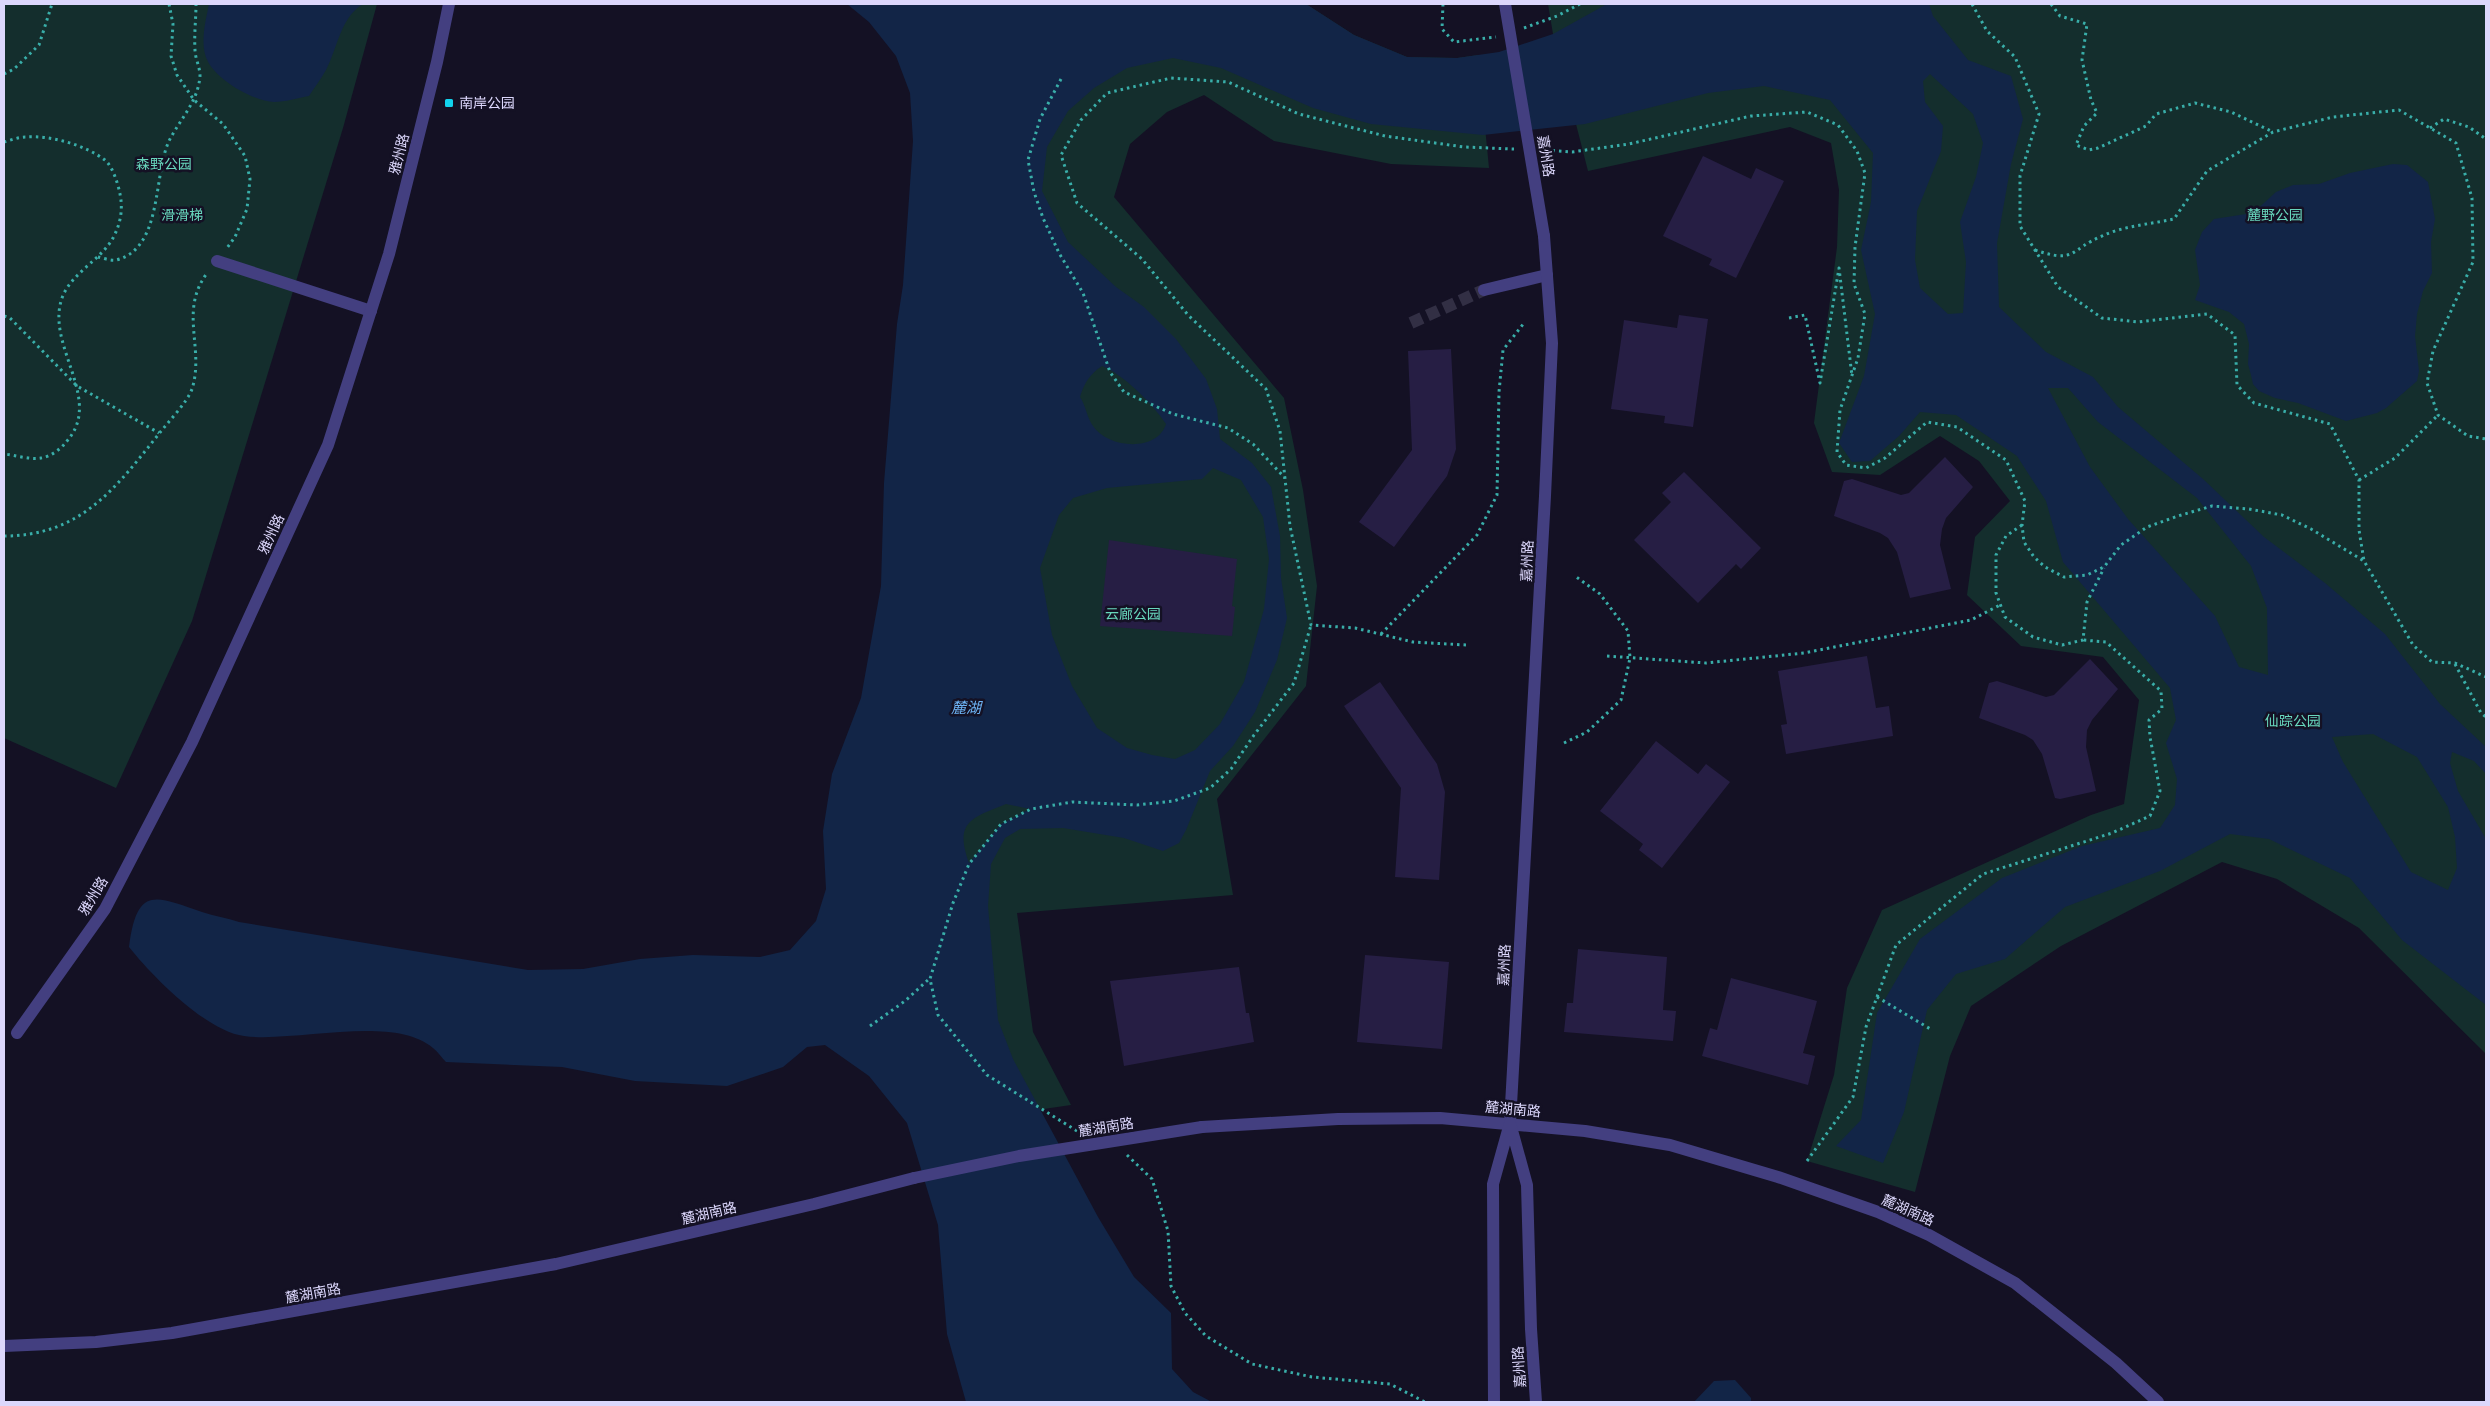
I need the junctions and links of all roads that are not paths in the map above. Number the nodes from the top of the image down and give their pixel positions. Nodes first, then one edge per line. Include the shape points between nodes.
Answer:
1 (449, 4) edge
2 (1505, 4) edge
3 (217, 261) road end
4 (1547, 275) junction
5 (1484, 290) tunnel mouth
6 (371, 311) junction
7 (17, 1033) dead end
8 (1510, 1123) junction
9 (4, 1346) edge
10 (1494, 1402) edge
11 (1536, 1402) edge
12 (2158, 1402) edge

1 - 6 street, 雅州路 via 389,254
2 - 4 street, 嘉州路, bridge via 1544,236
3 - 6 street
4 - 5 street
4 - 8 street, 嘉州路 via 1552,343
6 - 7 street, 雅州路 via 328,445 192,742 105,909
8 - 9 street, 麓湖南路, bridge via 1440,1118 1338,1119 1202,1127 1019,1156 914,1178 536,1267 172,1333 96,1342
8 - 10 street, 嘉州路 via 1493,1184
8 - 11 street, 嘉州路 via 1528,1186
8 - 12 street, 麓湖南路 via 1670,1145 1778,1177 1878,1212 1929,1235 2016,1283 2116,1363

